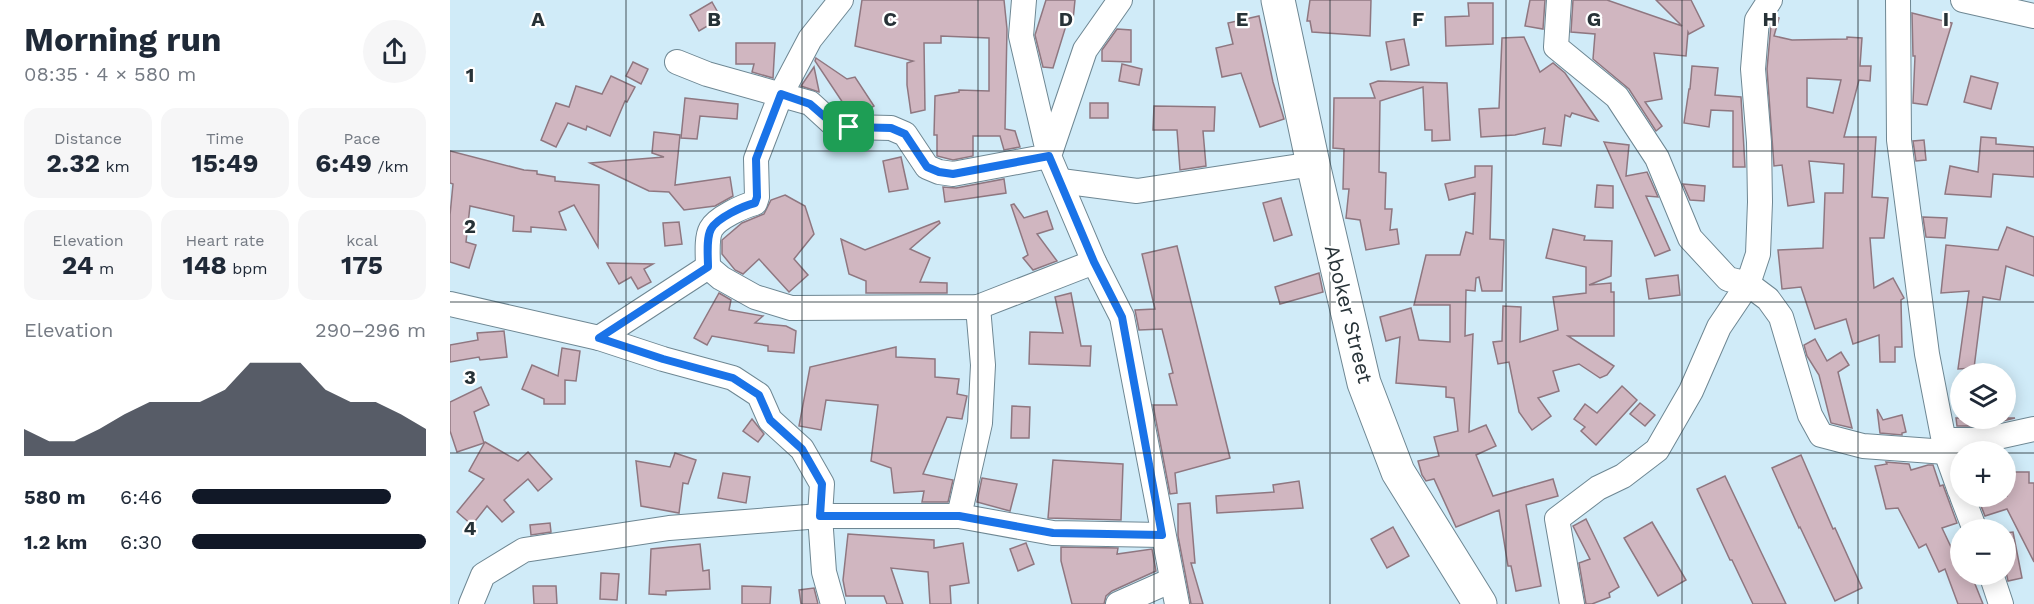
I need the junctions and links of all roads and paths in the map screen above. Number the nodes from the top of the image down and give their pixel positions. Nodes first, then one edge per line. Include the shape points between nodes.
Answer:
1 (841, 0) edge
2 (1024, 0) edge
3 (1120, 0) edge
4 (1278, 0) edge
5 (1558, 0) edge
6 (1770, 0) edge
7 (1898, 0) edge
8 (1963, 0) edge
9 (2034, 16) edge
10 (677, 62) dead end
11 (781, 94) junction
12 (1049, 156) junction
13 (1313, 164) junction
14 (1061, 182) junction
15 (1094, 262) junction
16 (708, 267) junction
17 (1748, 284) junction
18 (450, 304) edge
19 (978, 307) junction
20 (599, 338) junction
21 (2034, 429) edge
22 (1945, 446) junction
23 (1950, 461) edge
24 (820, 516) junction
25 (959, 516) junction
26 (1162, 535) junction
27 (1172, 580) junction
28 (1995, 585) edge
29 (471, 604) edge
30 (833, 604) edge
31 (1118, 604) edge
32 (1177, 604) edge
33 (1480, 604) edge
34 (1572, 604) edge
35 (2001, 604) edge

1 - 11 street via 810,39
2 - 12 street via 1022,36
3 - 12 street via 1085,50
4 - 13 main road, Aboker Street
5 - 17 street via 1556,47 1617,97 1657,158 1690,238 1728,279
6 - 17 street via 1757,20 1753,69 1760,202 1758,254
7 - 22 street via 1899,140 1927,354
8 - 9 street
10 - 11 street
11 - 12 street via 810,104 833,124 891,128 905,134 927,167 939,172 953,174
11 - 16 street via 756,159 755,203 743,206 710,230
12 - 14 street
13 - 14 street via 1137,191
13 - 33 main road, Aboker Street via 1364,383 1398,472
14 - 15 street
15 - 19 street
15 - 26 street via 1122,317
16 - 19 street via 755,297 791,308
16 - 20 street
17 - 22 street via 1768,299 1781,317 1810,415 1821,435 1863,446
17 - 34 street via 1719,327 1692,391 1658,450 1557,519
18 - 20 street
19 - 25 street via 983,365 980,423
20 - 24 street via 733,378 759,395 770,420 802,449 822,484
21 - 22 street
22 - 23 street
24 - 25 street
24 - 29 street via 669,528 524,550 483,575
24 - 30 street via 824,572
25 - 26 street via 1053,533
26 - 27 street
27 - 31 street
27 - 32 street
28 - 35 street

